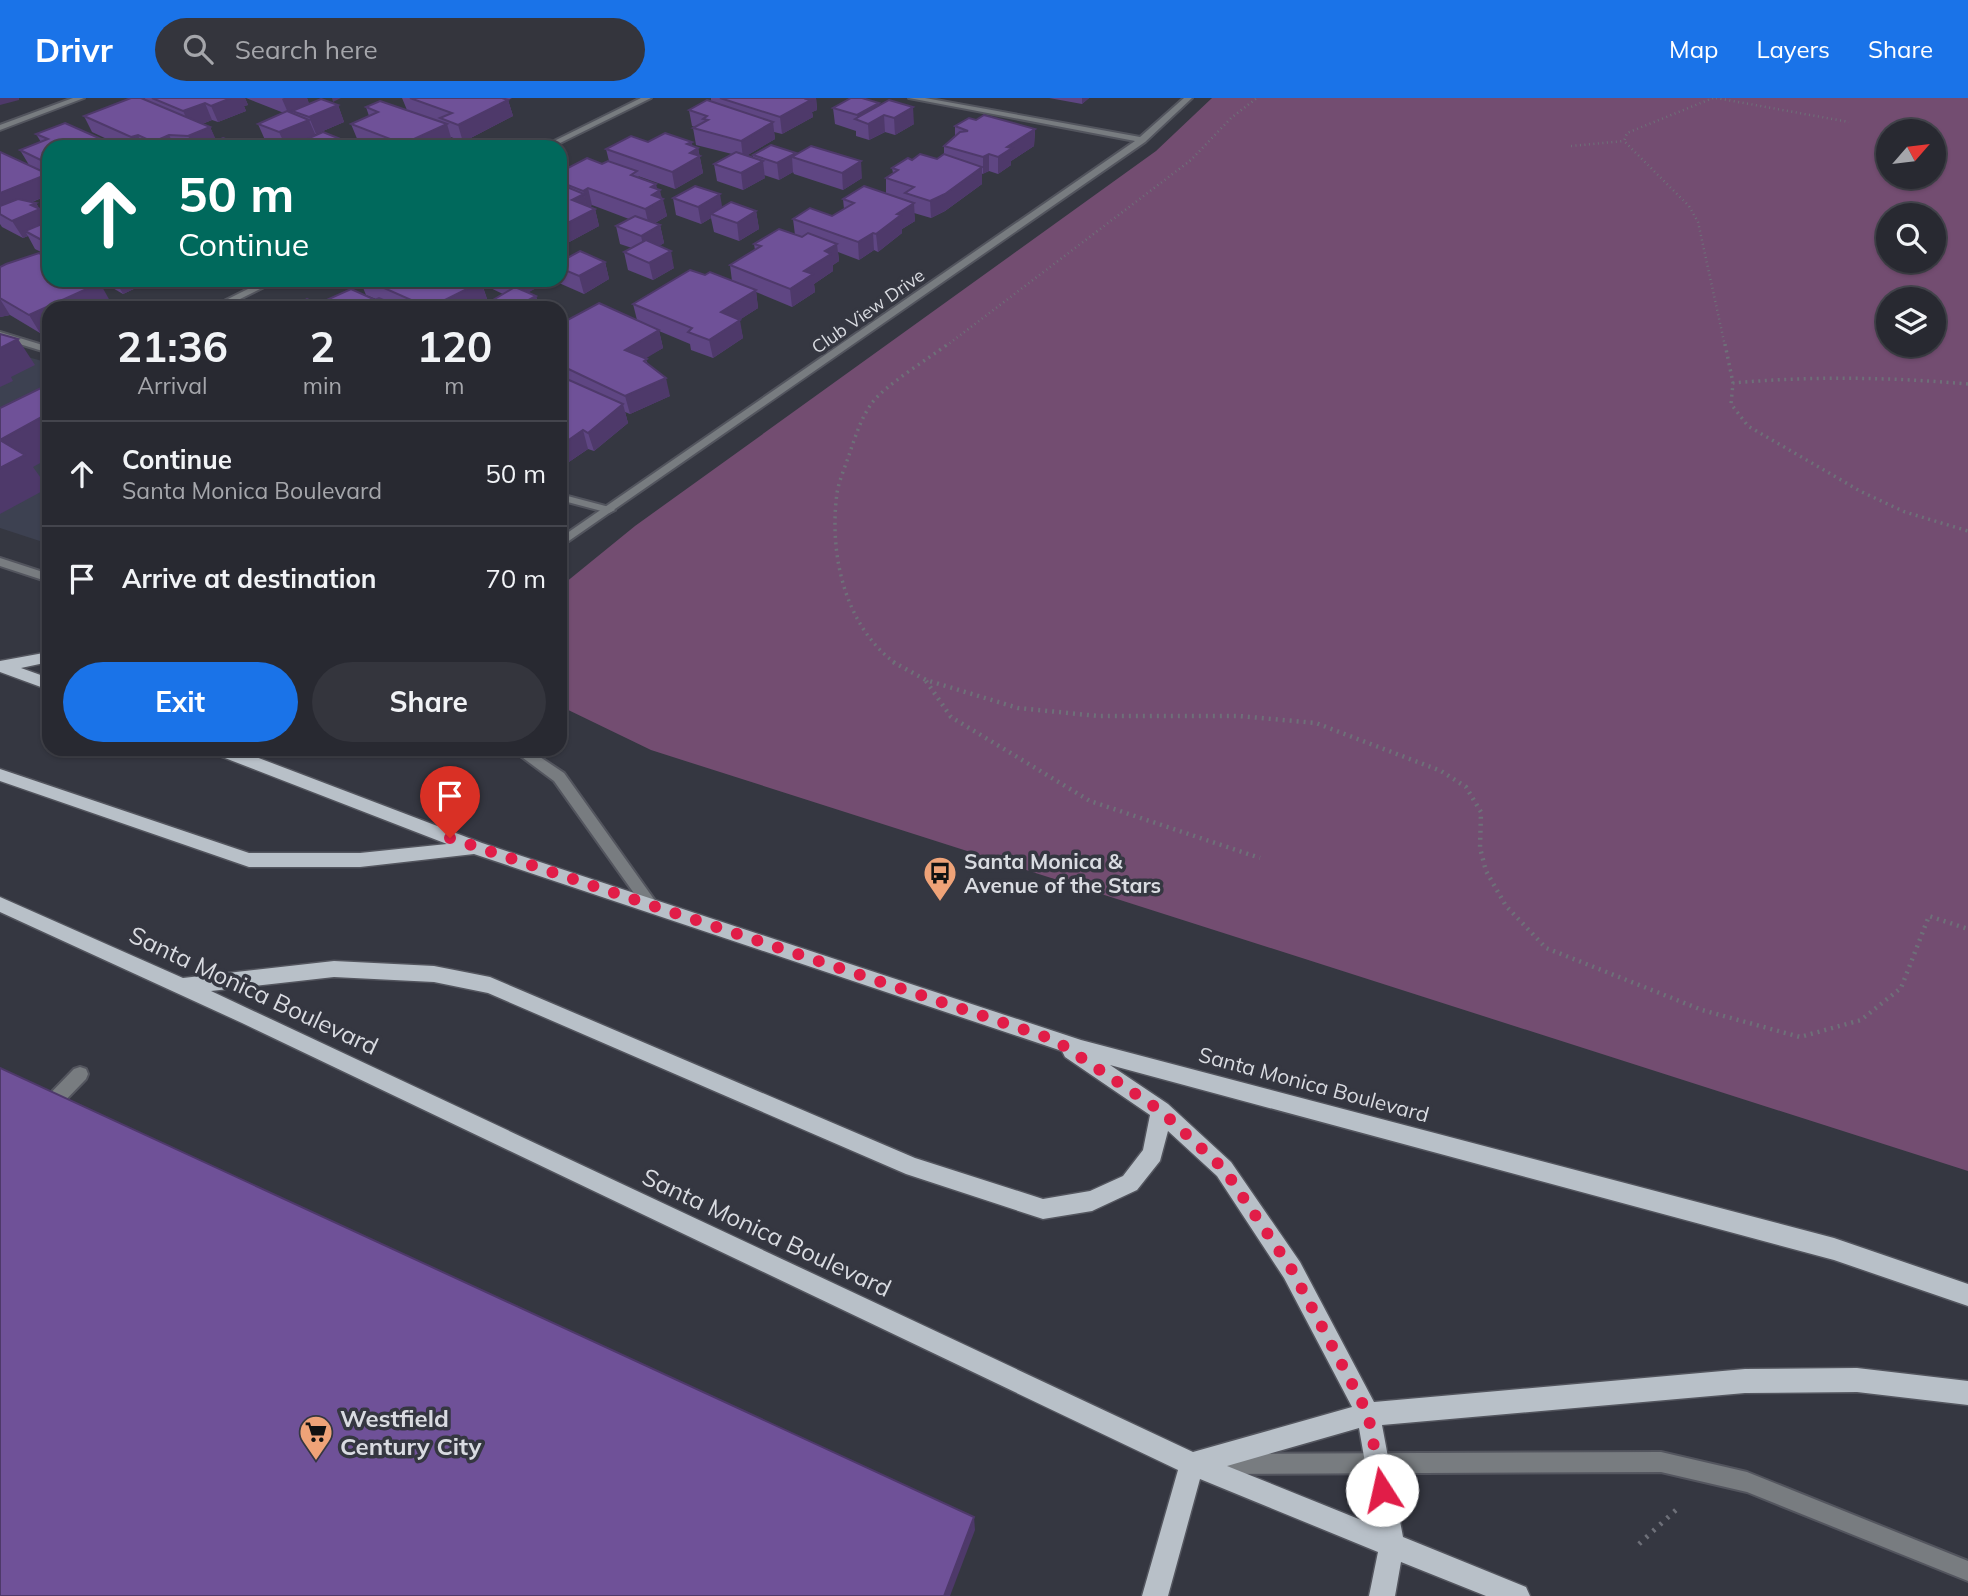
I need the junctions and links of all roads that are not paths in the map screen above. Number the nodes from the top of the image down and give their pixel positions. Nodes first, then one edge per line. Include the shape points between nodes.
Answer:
1 (80, 98) edge
2 (647, 98) edge
3 (914, 98) edge
4 (1188, 98) edge
5 (0, 128) edge
6 (560, 140) edge
7 (1142, 140) junction
8 (258, 287) edge
9 (229, 301) edge
10 (0, 335) edge
11 (42, 348) edge
12 (567, 499) edge
13 (609, 510) junction
14 (567, 538) edge
15 (0, 562) edge
16 (42, 576) edge
17 (42, 658) edge
18 (0, 665) edge
19 (42, 681) edge
20 (236, 756) edge
21 (528, 756) edge
22 (0, 775) edge
23 (476, 848) junction
24 (0, 904) edge
25 (651, 906) junction
26 (183, 986) junction
27 (1055, 1040) junction
28 (80, 1074) dead end
29 (1161, 1111) junction
30 (36, 1120) edge
31 (1968, 1295) edge
32 (1968, 1393) edge
33 (1368, 1414) junction
34 (1192, 1464) junction
35 (1377, 1464) junction
36 (1392, 1543) junction
37 (1968, 1571) edge
38 (1155, 1596) edge
39 (1382, 1596) edge
40 (1517, 1596) edge

1 - 5 street
2 - 6 street
3 - 7 street
4 - 7 street, Club View Drive
7 - 13 street, Club View Drive
8 - 9 street
10 - 11 street
12 - 13 street
13 - 14 street, Club View Drive
15 - 16 street
17 - 18 main road
18 - 19 main road
20 - 23 main road, Santa Monica Boulevard
21 - 25 street via 559,777
22 - 23 main road via 249,860 360,860
23 - 25 main road, Santa Monica Boulevard
24 - 26 main road, Santa Monica Boulevard
25 - 27 main road, Santa Monica Boulevard
26 - 29 main road via 334,969 434,974 490,985 913,1167 1043,1209 1092,1201 1130,1183 1153,1154
26 - 34 main road, Santa Monica Boulevard
27 - 29 main road
27 - 31 main road, Santa Monica Boulevard via 1834,1249
28 - 30 street
29 - 33 main road via 1224,1169 1292,1270
32 - 33 main road via 1857,1380 1745,1381
33 - 34 main road
33 - 35 main road
34 - 35 street
34 - 36 main road, Santa Monica Boulevard
34 - 38 main road
35 - 36 main road
35 - 37 street via 1661,1462 1747,1482
36 - 39 main road
36 - 40 main road, Santa Monica Boulevard

